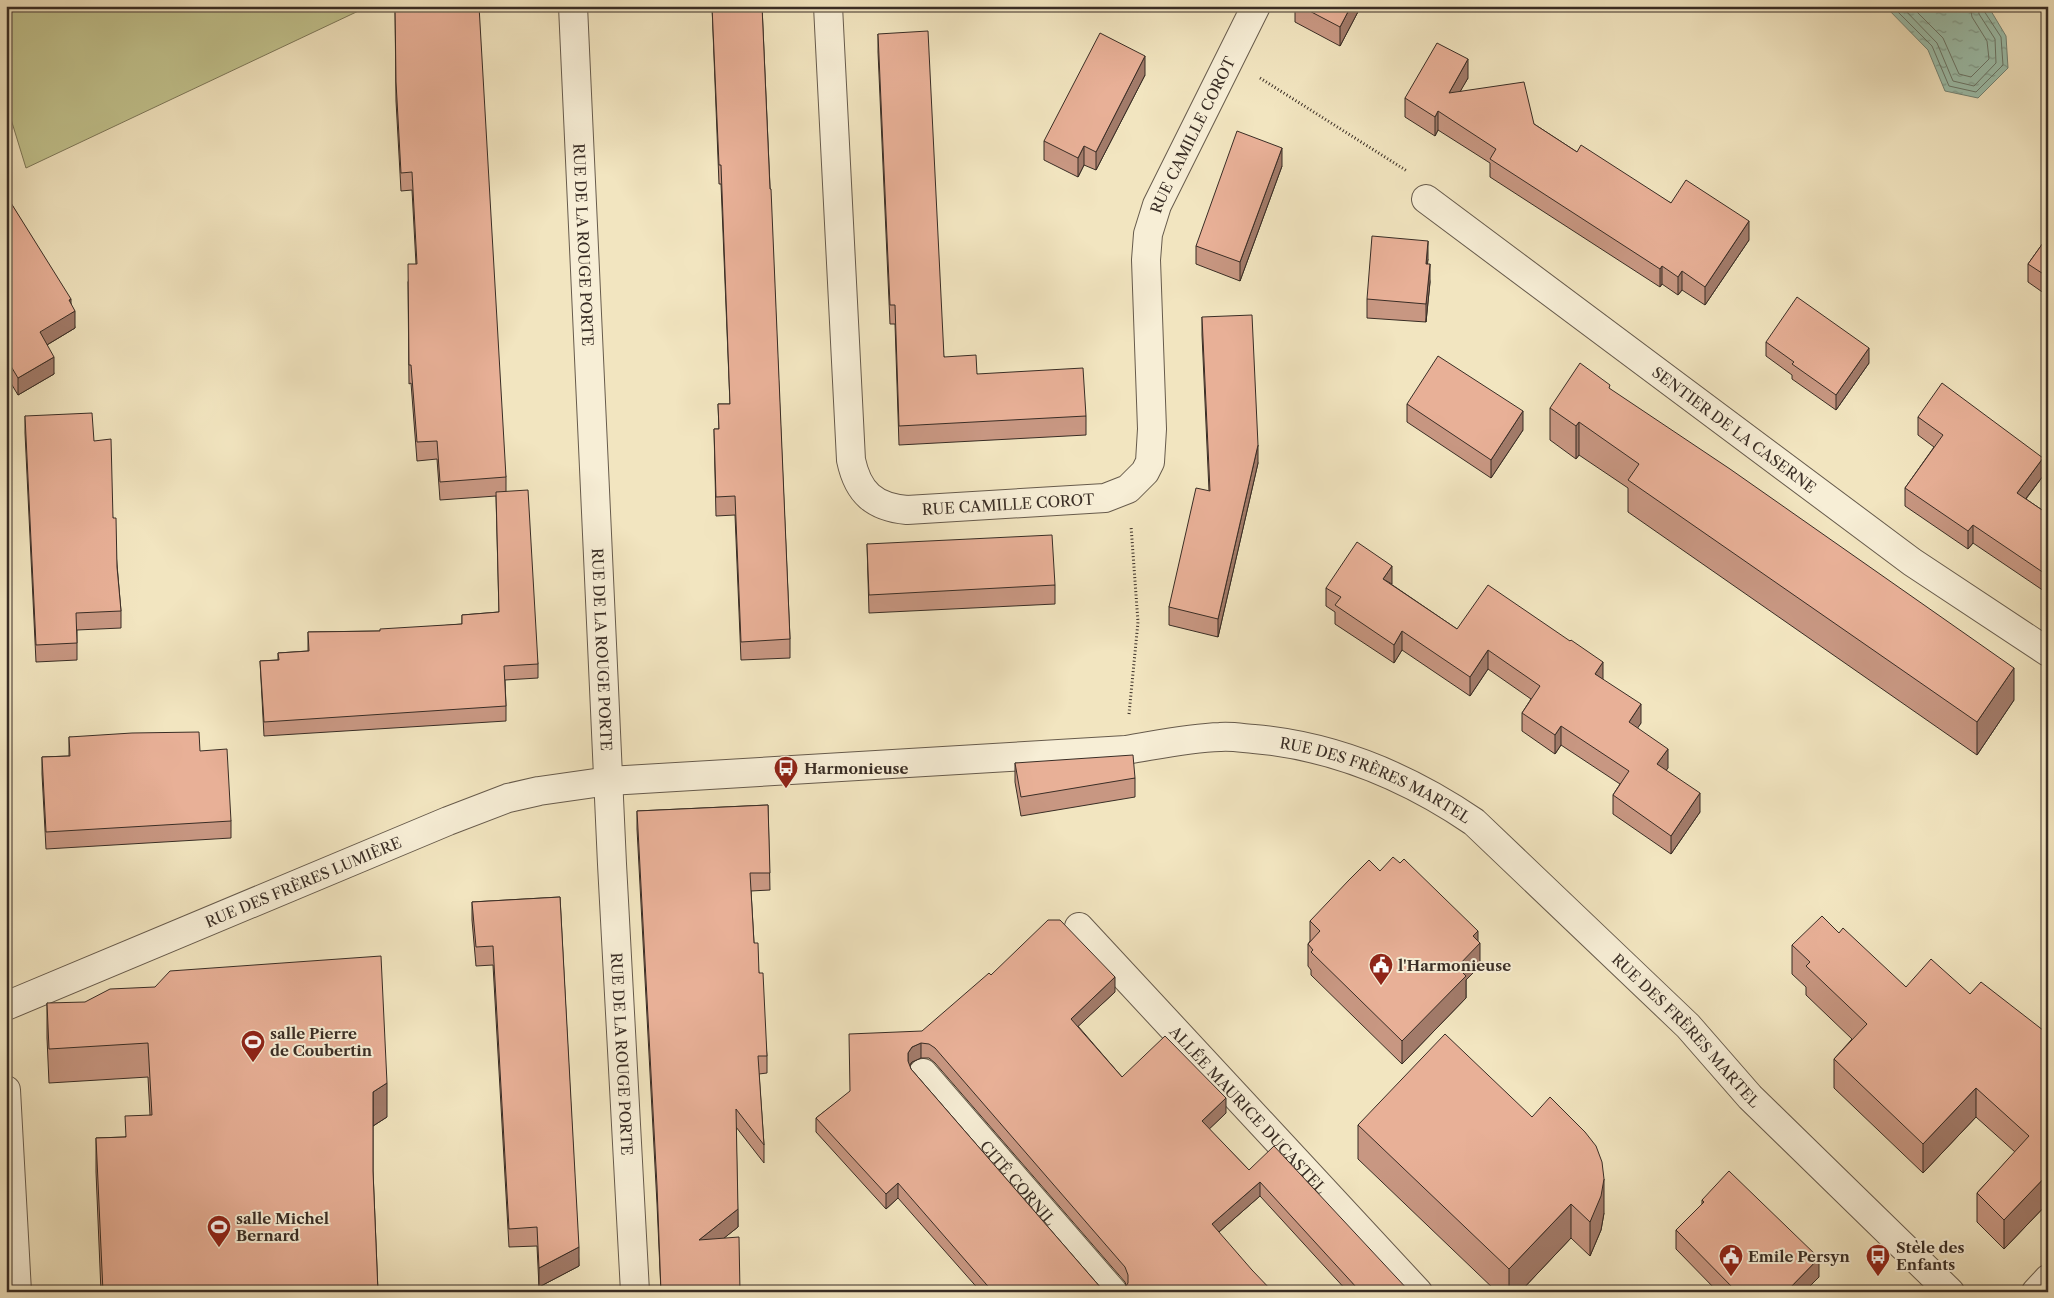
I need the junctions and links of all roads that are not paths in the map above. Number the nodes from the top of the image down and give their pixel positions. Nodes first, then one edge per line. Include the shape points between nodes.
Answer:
1 (574, 6) edge
2 (828, 6) edge
3 (1256, 6) edge
4 (1426, 198) road end
5 (2048, 652) edge
6 (609, 781) junction
7 (1079, 928) dead end
8 (6, 1006) edge
9 (923, 1073) dead end
10 (6, 1090) edge
11 (2048, 1279) edge
12 (17, 1292) edge
13 (636, 1292) edge
14 (1113, 1292) edge
15 (1418, 1292) edge
16 (1950, 1292) edge
17 (2036, 1292) edge

1 - 6 street, RUE DE LA ROUGE PORTE
2 - 3 street, RUE CAMILLE COROT via 851,460 853,471 866,494 875,502 907,510 1105,498 1128,489 1145,472 1152,446 1148,234 1157,205
4 - 5 street, SENTIER DE LA CASERNE via 1912,562
6 - 8 street, RUE DES FRÈRES LUMIÈRE via 508,798
6 - 13 street, RUE DE LA ROUGE PORTE
6 - 16 street, RUE DES FRÈRES MARTEL via 1126,750 1222,736 1310,747 1365,764 1447,803 1492,838 1688,1026 1750,1097
7 - 15 street, ALLÉE MAURICE DUCASTEL
9 - 14 street, CITÉ CORNIL
10 - 12 street
11 - 17 street

